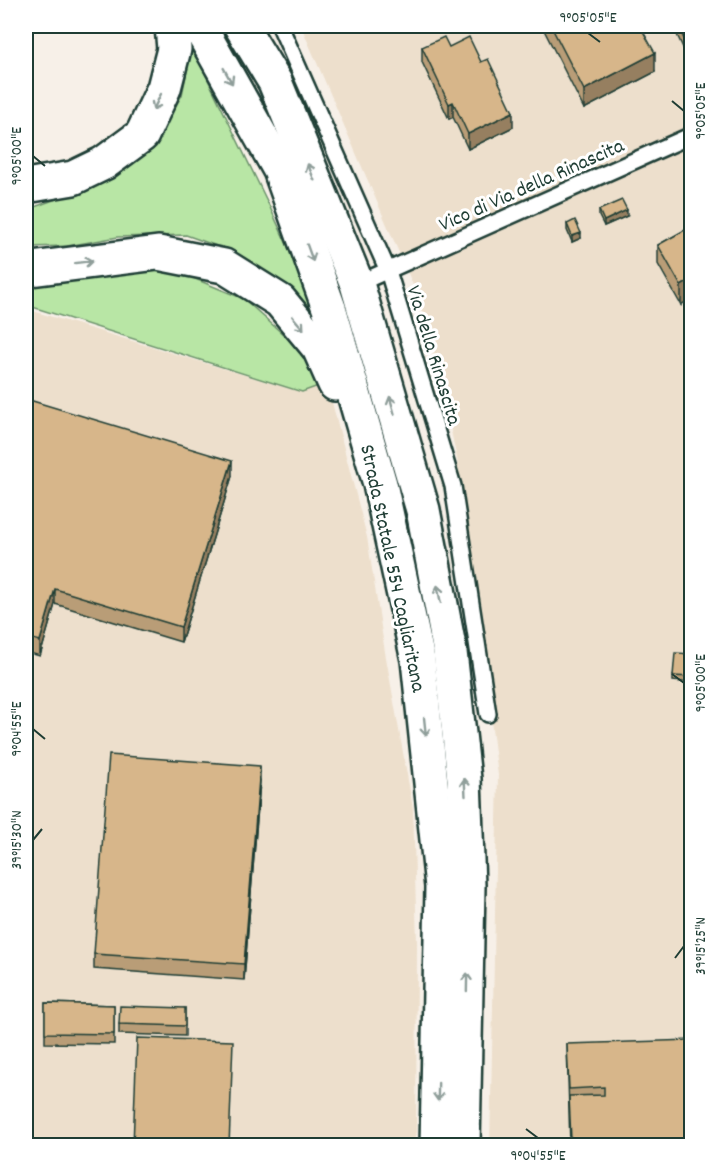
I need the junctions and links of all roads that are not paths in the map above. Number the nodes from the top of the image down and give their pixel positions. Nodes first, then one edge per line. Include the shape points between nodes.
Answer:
1 (172, 26) edge
2 (199, 26) edge
3 (241, 26) edge
4 (250, 26) edge
5 (280, 26) edge
6 (275, 82) junction
7 (692, 135) edge
8 (26, 186) edge
9 (26, 268) edge
10 (388, 271) junction
11 (357, 284) junction
12 (380, 484) junction
13 (488, 714) dead end
14 (437, 1146) edge
15 (463, 1146) edge

1 -> 8 highway via 174,49 164,88 142,135 104,163 73,178
2 -> 12 highway, Strada Statale 554 Cagliaritana via 280,170 330,311
3 - 6 highway, Strada Statale 554 Cagliaritana
4 - 6 highway
5 - 10 lane, Via della Rinascita
11 -> 6 highway, Strada Statale 554 Cagliaritana
7 - 10 lane, Vico di Via della Rinascita
9 -> 12 highway via 158,253 224,266 280,301 319,348
10 - 11 lane, Vico di Via della Rinascita
10 - 13 lane, Via della Rinascita via 453,486
15 -> 11 highway, Strada Statale 554 Cagliaritana via 468,886 464,779 450,652 423,510
12 -> 14 highway, Strada Statale 554 Cagliaritana via 418,660 442,888

